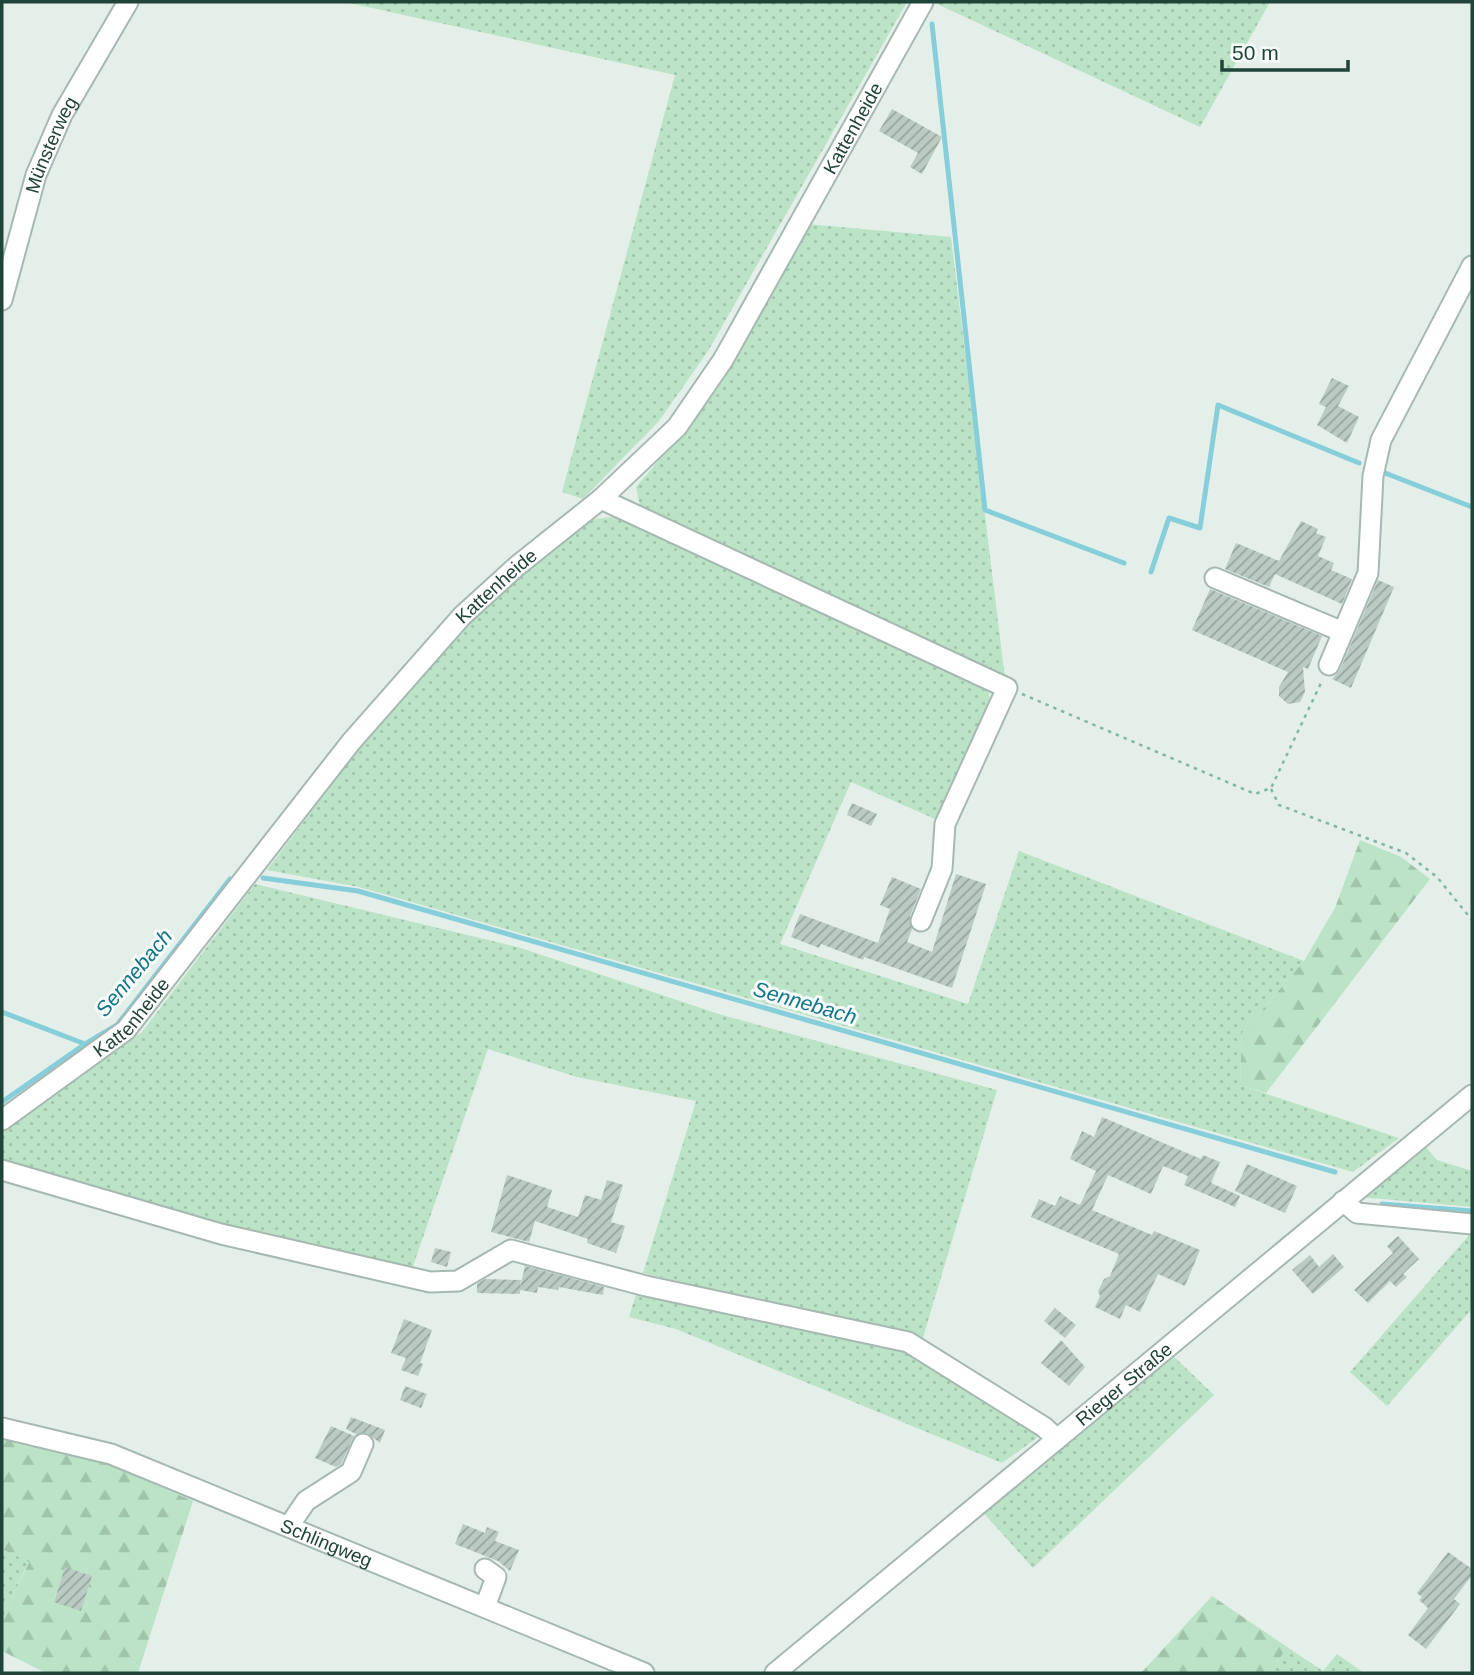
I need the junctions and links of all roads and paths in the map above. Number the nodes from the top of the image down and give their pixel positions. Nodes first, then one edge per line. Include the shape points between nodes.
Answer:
1 (128, 2) edge
2 (923, 2) edge
3 (1472, 267) edge
4 (2, 300) edge
5 (601, 499) junction
6 (1216, 578) dead end
7 (1343, 632) junction
8 (1329, 665) joint
9 (1007, 688) junction
10 (1271, 788) junction
11 (1472, 920) edge
12 (921, 921) dead end
13 (1472, 1095) edge
14 (2, 1120) edge
15 (2, 1170) edge
16 (1343, 1201) junction
17 (1472, 1224) edge
18 (2, 1428) edge
19 (1057, 1439) junction
20 (363, 1444) dead end
21 (289, 1526) junction
22 (485, 1569) dead end
23 (485, 1607) junction
24 (644, 1673) edge
25 (775, 1673) edge

1 - 4 street, Münsterweg via 62,115 36,175
2 - 5 street, Kattenheide via 723,360 677,427
3 - 7 street via 1381,440 1373,476 1368,573
5 - 9 street
5 - 14 street, Kattenheide via 462,616 351,741 125,1030
6 - 7 street
7 - 8 street
8 - 10 path
9 - 10 path via 1255,794
9 - 12 street via 945,824 942,869
10 - 11 path via 1279,805 1406,853 1437,877
13 - 16 street, Rieger Straße
15 - 19 street via 221,1234 430,1282 458,1281 511,1250 646,1286 908,1342
16 - 17 street via 1357,1213
16 - 19 street, Rieger Straße
18 - 21 street, Schlingweg via 111,1454
19 - 25 street, Rieger Straße
20 - 21 street via 351,1472 306,1500
21 - 23 street, Schlingweg
22 - 23 street via 496,1577
23 - 24 street, Schlingweg

